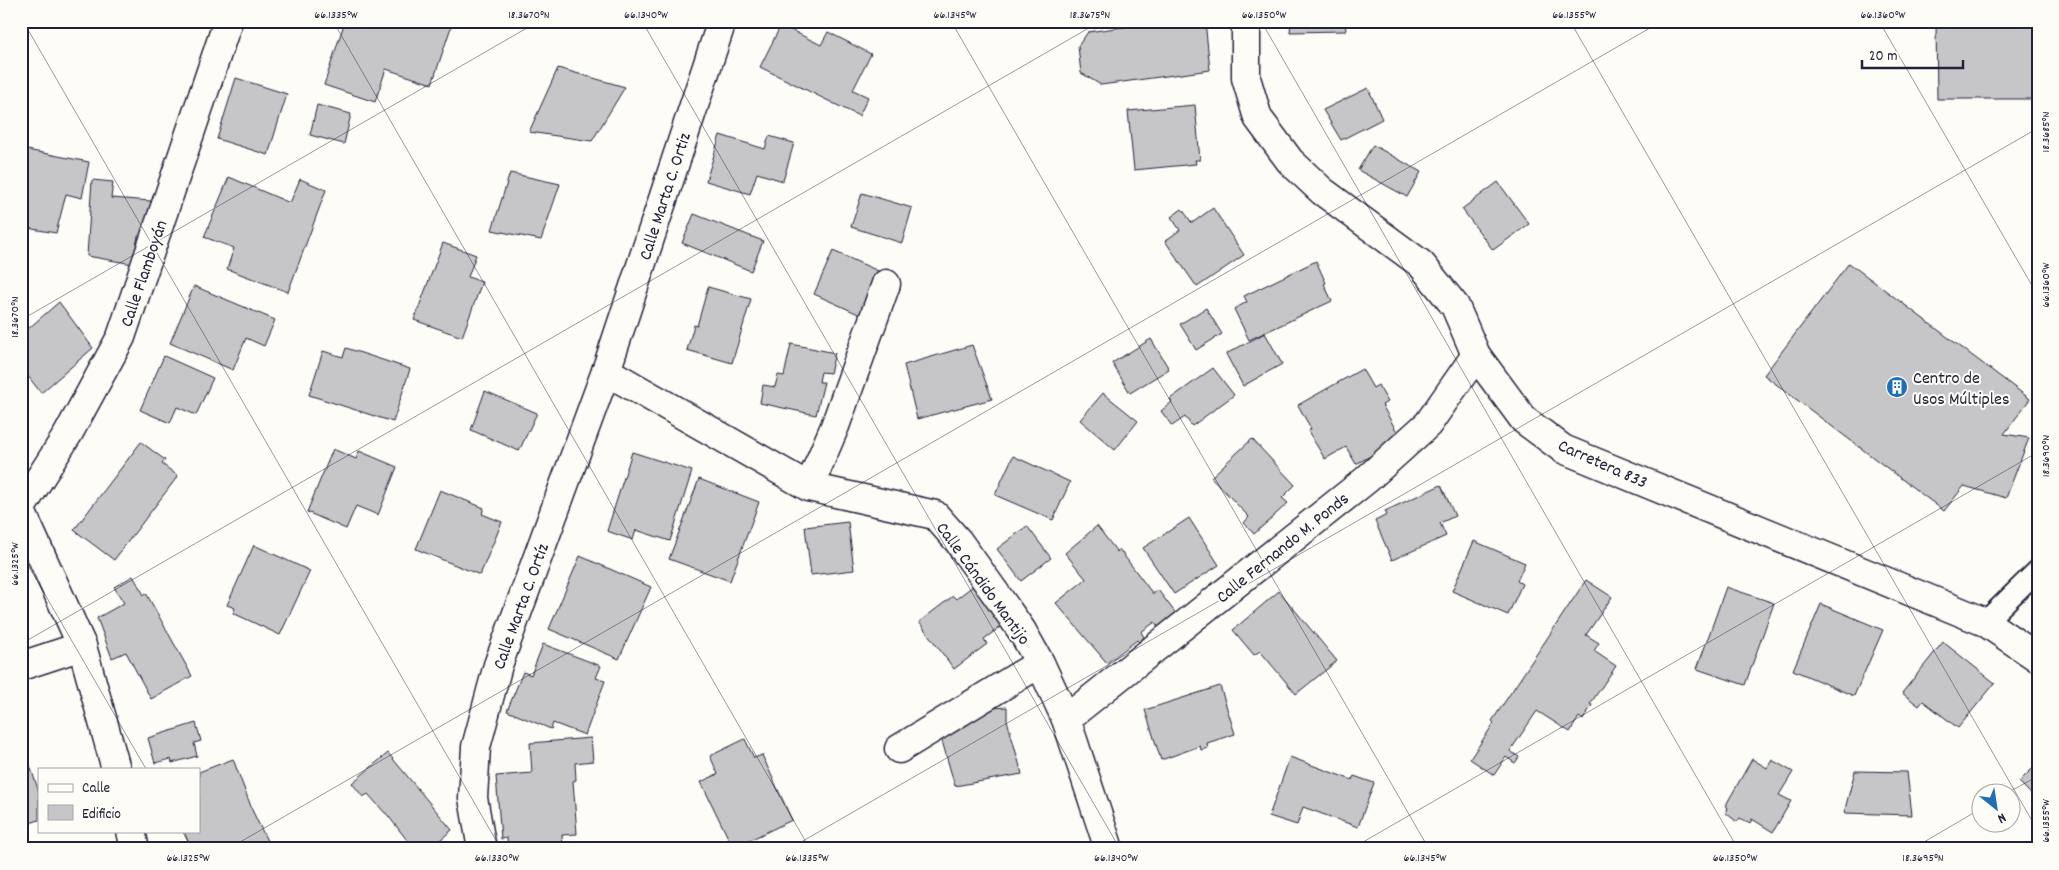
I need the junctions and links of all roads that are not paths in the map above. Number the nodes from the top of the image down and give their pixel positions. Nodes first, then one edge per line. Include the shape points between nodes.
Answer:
1 (228, 21) edge
2 (722, 21) edge
3 (1246, 21) edge
4 (886, 284) dead end
5 (1476, 355) junction
6 (606, 371) junction
7 (808, 486) junction
8 (21, 510) edge
9 (2038, 570) edge
10 (1985, 622) junction
11 (82, 646) junction
12 (2038, 658) edge
13 (1040, 663) junction
14 (21, 666) edge
15 (1066, 720) junction
16 (900, 749) dead end
17 (116, 768) edge
18 (131, 832) edge
19 (135, 849) edge
20 (482, 849) edge
21 (1109, 849) edge

1 - 8 street, Calle Flamboyán via 121,337 68,434
2 - 6 street, Calle Marta C. Ortiz
3 - 5 street, Carretera 833 via 1246,78 1258,118 1290,161 1322,191 1421,264 1455,306
4 - 7 street via 835,426
5 - 10 street, Carretera 833 via 1524,420 1563,449
5 - 15 street, Calle Fernando M. Ponds via 1428,424 1366,480
6 - 7 street, Calle Cándido Mantijo
6 - 20 street, Calle Marta C. Ortíz via 498,665 476,746 473,798
7 - 13 street, Calle Cándido Mantijo via 935,515 996,594
8 - 11 street
9 - 10 lane
10 - 12 street, Carretera 833
11 - 14 street
11 - 17 street
13 - 15 street, Calle Cándido Mantijo
13 - 16 street
15 - 21 street, Calle Cándido Mantijo
18 - 19 street

